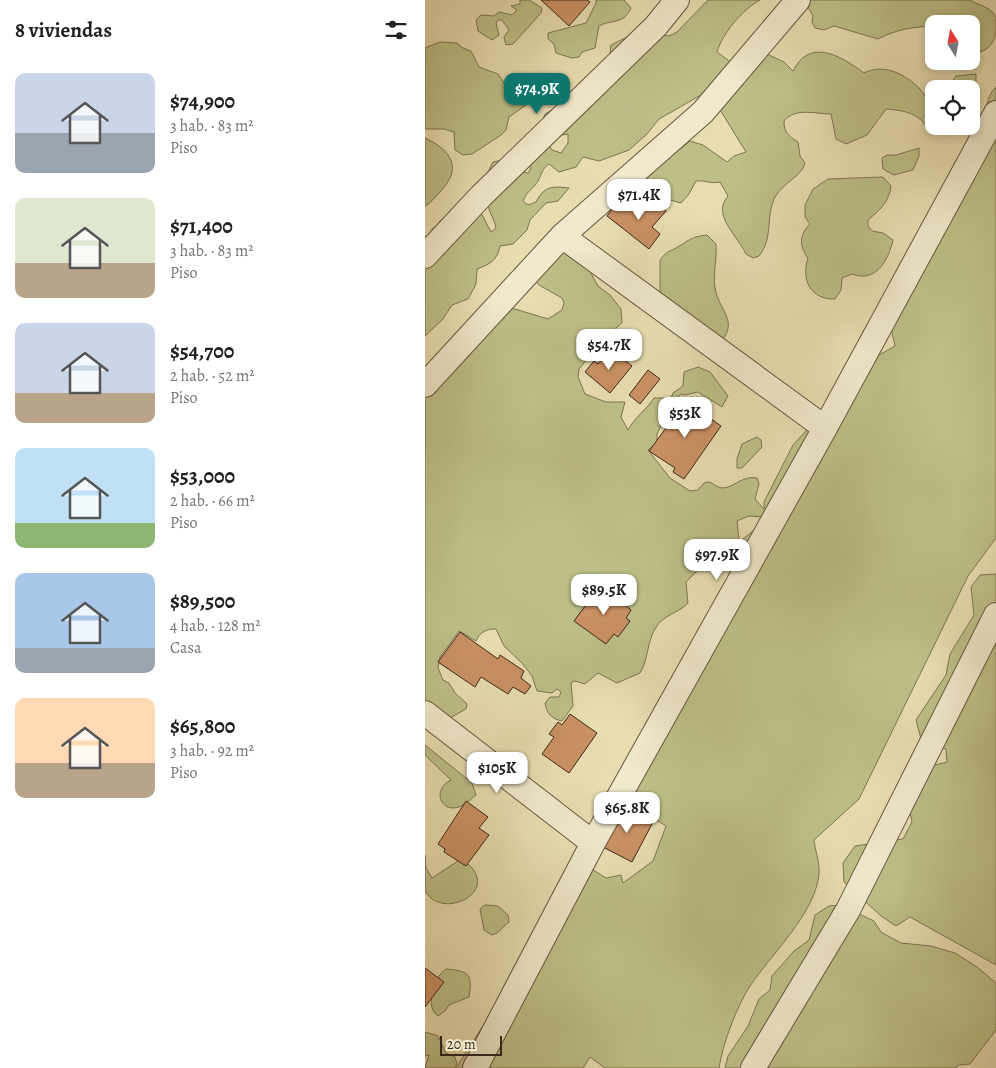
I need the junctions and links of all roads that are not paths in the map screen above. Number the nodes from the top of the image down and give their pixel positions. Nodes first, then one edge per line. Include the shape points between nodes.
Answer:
1 (798, 0) edge
2 (671, 2) edge
3 (996, 113) edge
4 (561, 236) junction
5 (425, 256) edge
6 (425, 385) edge
7 (825, 428) junction
8 (996, 615) edge
9 (425, 713) edge
10 (593, 843) junction
11 (475, 1068) edge
12 (753, 1068) edge

1 - 4 street via 703,112
2 - 5 street via 656,26 481,196
3 - 7 street
4 - 6 street
4 - 7 street
7 - 10 street
8 - 12 street via 848,910
9 - 10 street
10 - 11 street

